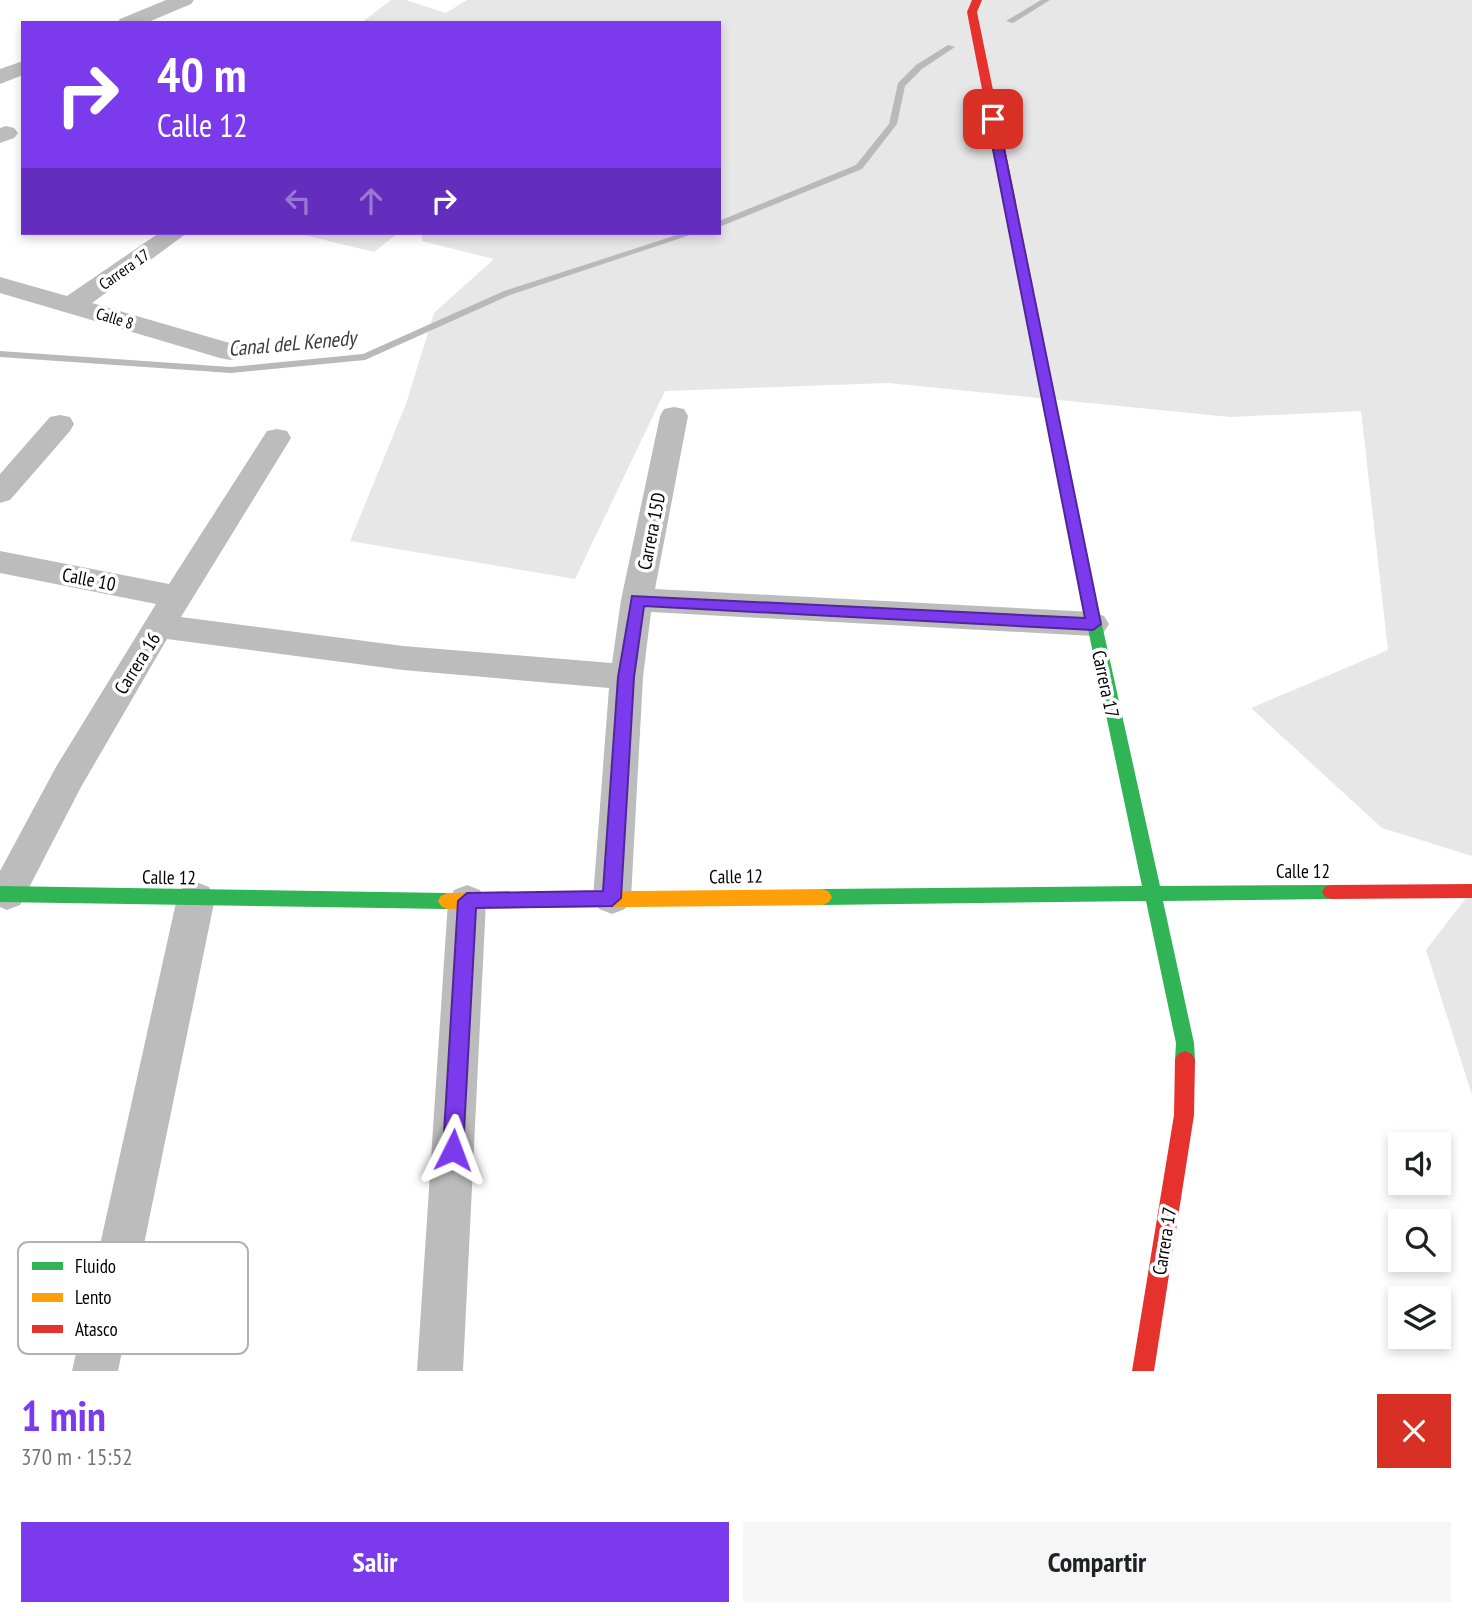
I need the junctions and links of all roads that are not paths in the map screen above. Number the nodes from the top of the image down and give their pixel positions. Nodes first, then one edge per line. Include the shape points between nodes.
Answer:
1 (184, 0) edge
2 (977, 0) edge
3 (132, 21) edge
4 (21, 68) edge
5 (0, 76) edge
6 (172, 235) edge
7 (0, 285) edge
8 (72, 305) junction
9 (230, 352) dead end
10 (674, 416) dead end
11 (60, 424) dead end
12 (277, 438) dead end
13 (0, 494) edge
14 (0, 562) edge
15 (178, 597) junction
16 (637, 600) junction
17 (1093, 624) junction
18 (160, 626) junction
19 (626, 677) junction
20 (1472, 891) edge
21 (1149, 893) junction
22 (4, 894) edge
23 (196, 898) junction
24 (612, 898) junction
25 (467, 901) junction
26 (123, 1242) edge
27 (440, 1371) edge
28 (1143, 1371) edge

1 - 3 street
2 - 17 street, Carrera 17 via 971,12
4 - 5 street
6 - 8 street, Carrera 17
7 - 8 street, Calle 8
8 - 9 street, Calle 8
10 - 16 street, Carrera 15D
11 - 13 street
12 - 15 street, Carrera 16
14 - 15 street, Calle 10
15 - 18 street, Carrera 16
16 - 17 street
16 - 19 street, Carrera 15D
17 - 21 street, Carrera 17
18 - 19 street via 403,658
18 - 22 street, Carrera 16
19 - 24 street, Carrera 15D
20 - 21 street, Calle 12
21 - 24 street, Calle 12
21 - 28 street, Carrera 17 via 1185,1043 1184,1115
22 - 23 street, Calle 12
23 - 25 street, Calle 12
23 - 26 street
24 - 25 street, Calle 12
25 - 27 street

